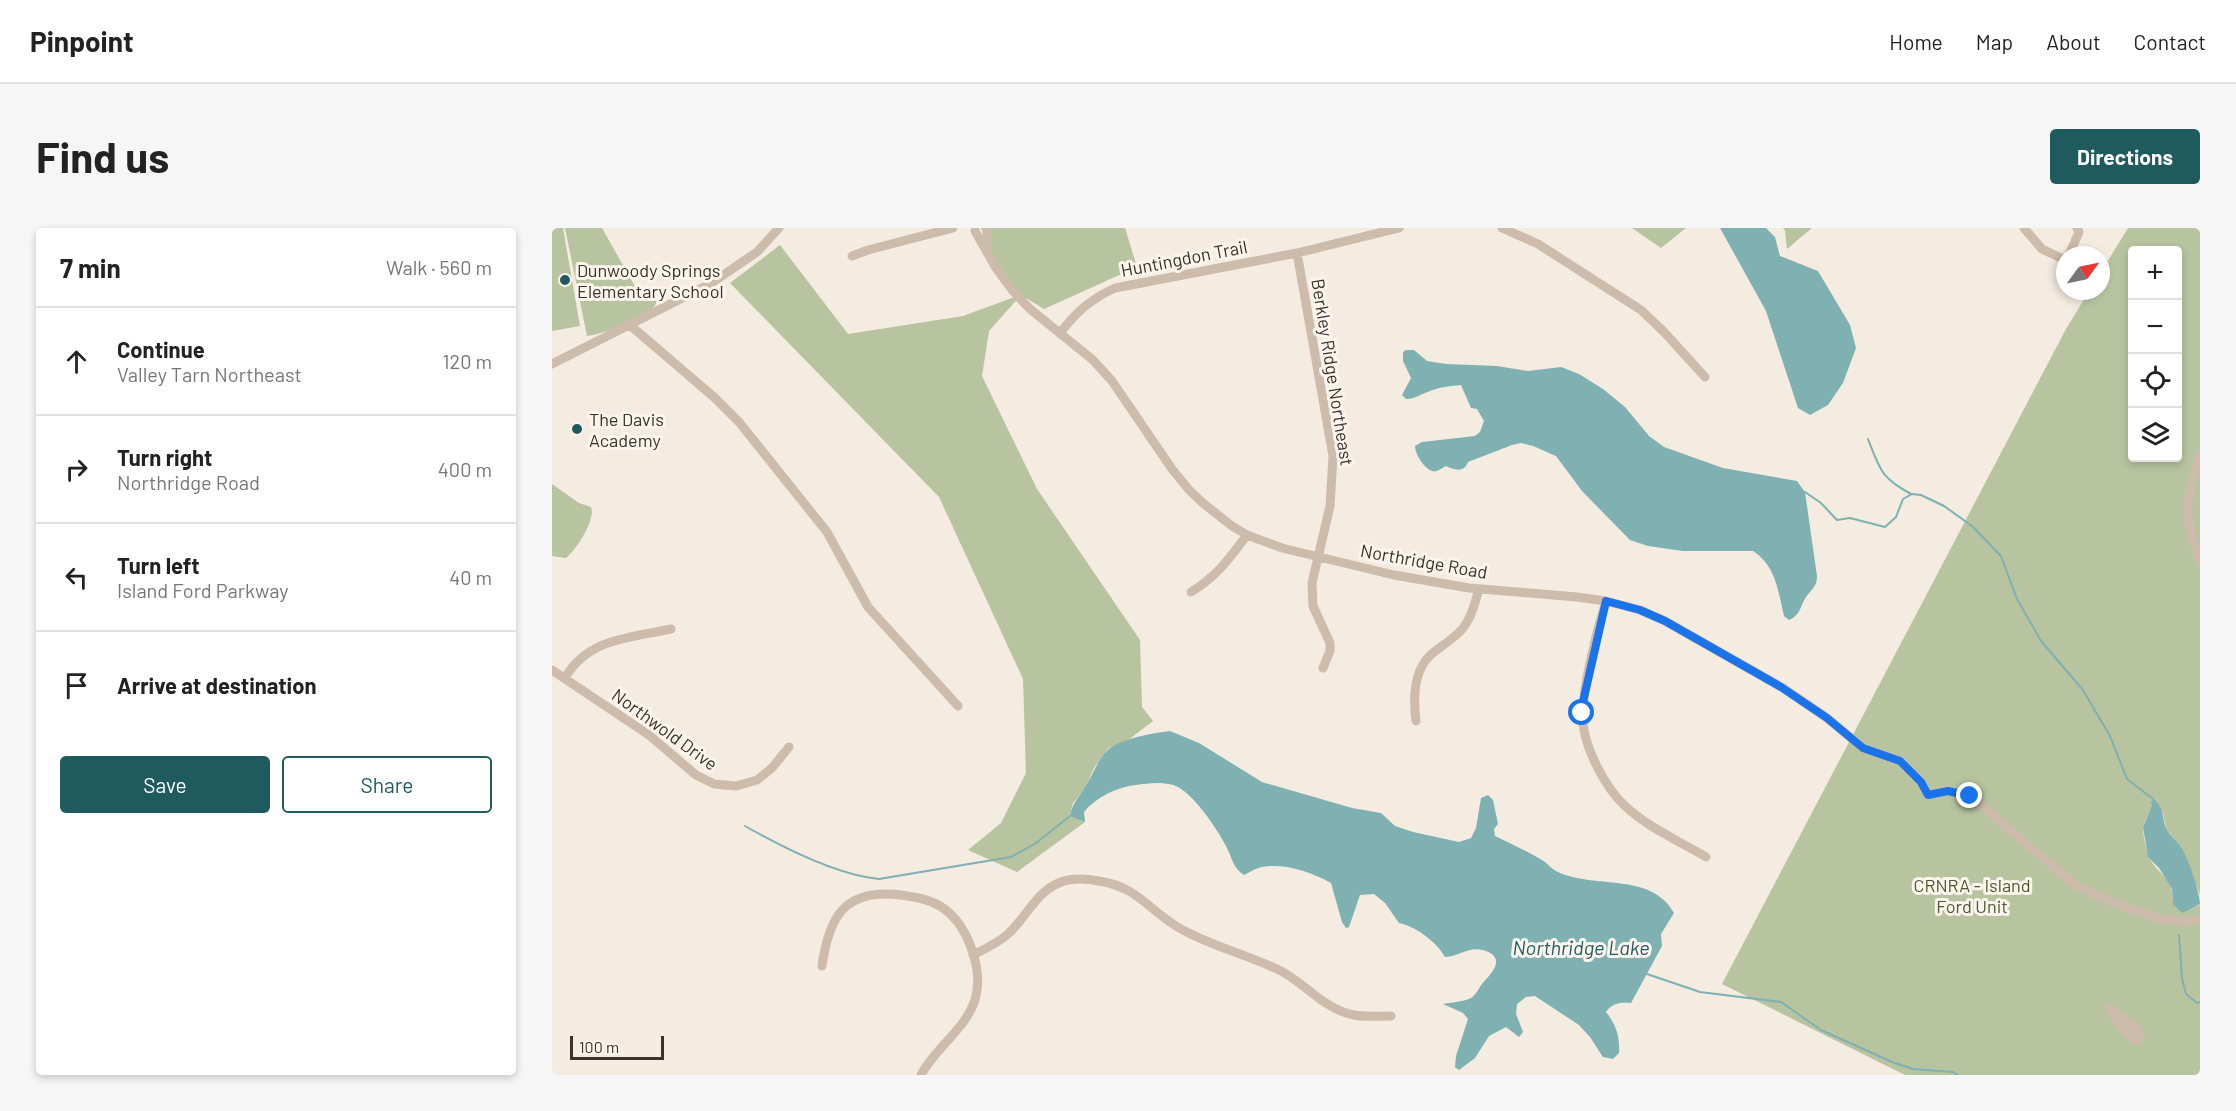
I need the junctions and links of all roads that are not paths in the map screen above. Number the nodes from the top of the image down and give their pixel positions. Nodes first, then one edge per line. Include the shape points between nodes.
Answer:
1 (779, 228) edge
2 (953, 228) edge
3 (987, 228) edge
4 (1399, 228) edge
5 (1502, 228) edge
6 (2024, 228) edge
7 (2077, 228) edge
8 (972, 229) edge
9 (2073, 246) edge
10 (988, 251) junction
11 (1297, 253) junction
12 (852, 256) dead end
13 (2056, 256) edge
14 (631, 326) junction
15 (1060, 332) junction
16 (552, 364) edge
17 (1705, 377) dead end
18 (2200, 454) edge
19 (1247, 535) junction
20 (1318, 558) junction
21 (2200, 561) edge
22 (1479, 589) junction
23 (1191, 592) dead end
24 (1606, 601) junction
25 (671, 629) dead end
26 (1323, 668) dead end
27 (552, 670) edge
28 (565, 678) junction
29 (958, 706) dead end
30 (1416, 721) dead end
31 (789, 747) dead end
32 (1706, 857) dead end
33 (2200, 919) edge
34 (973, 955) junction
35 (822, 966) dead end
36 (1391, 1016) dead end
37 (921, 1075) edge

1 - 14 street via 757,252 722,276
2 - 12 street
3 - 8 street, Northridge Road
3 - 10 street, Northridge Road
4 - 11 street, Huntingdon Trail
5 - 17 street via 1538,244 1641,310
6 - 13 street via 2042,249
7 - 9 street
8 - 10 street, Northridge Road
10 - 15 street, Northridge Road via 1013,291
11 - 15 street, Huntingdon Trail via 1115,288 1084,305
11 - 20 street, Berkley Ridge Northeast via 1333,456 1330,506
14 - 16 street
14 - 29 street via 739,422 827,532 868,607
15 - 19 street, Northridge Road via 1112,381 1190,491 1217,516
18 - 21 street via 2187,508 2190,534
19 - 20 street, Northridge Road
19 - 23 street via 1221,570
20 - 22 street, Northridge Road
20 - 26 street, Berkley Ridge Northeast via 1311,597 1330,643
22 - 24 street, Northridge Road
22 - 30 street via 1464,627 1432,653 1421,668 1414,694
24 - 32 street via 1583,702 1588,746 1606,782 1624,805
24 - 33 street, Northridge Road via 1665,621 1781,687 1863,748 1900,761 1928,795 1948,791 1970,796 2075,885 2162,920
25 - 28 street via 596,647 578,660
27 - 28 street, Northwold Drive
28 - 31 street, Northwold Drive via 649,735 696,775 714,784 736,786 757,780
34 - 35 street via 960,925 943,908 920,898 881,893 856,899 840,913 828,934
34 - 36 street via 1007,935 1048,888 1069,880 1090,879 1127,888 1175,926 1283,972 1338,1011 1359,1016
34 - 37 street via 977,986 970,1012

